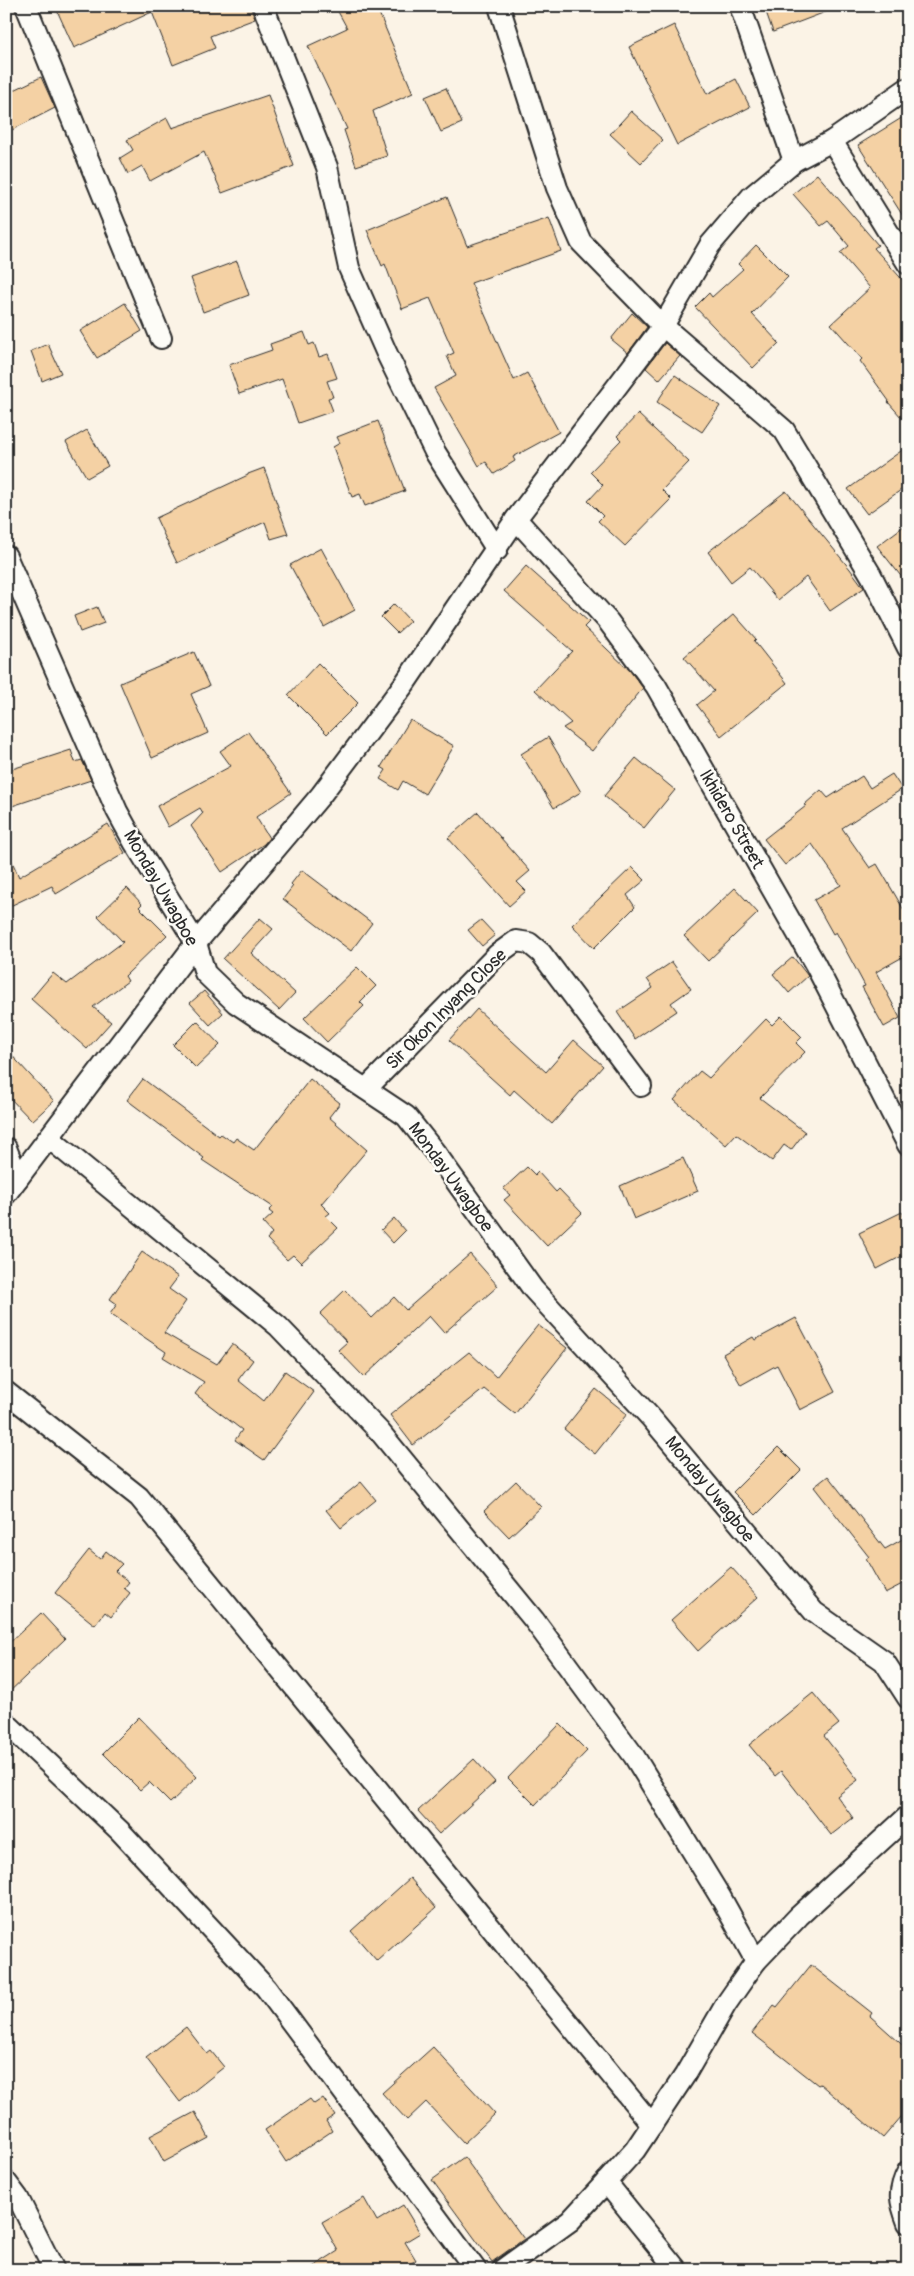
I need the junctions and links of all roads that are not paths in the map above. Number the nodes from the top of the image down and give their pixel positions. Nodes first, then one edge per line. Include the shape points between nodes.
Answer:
1 (26, 6) edge
2 (263, 6) edge
3 (498, 6) edge
4 (740, 6) edge
5 (908, 88) edge
6 (832, 141) junction
7 (794, 161) junction
8 (908, 264) edge
9 (663, 326) junction
10 (161, 338) dead end
11 (516, 519) junction
12 (497, 550) junction
13 (6, 556) edge
14 (908, 648) edge
15 (196, 942) junction
16 (641, 1086) dead end
17 (366, 1089) junction
18 (48, 1138) junction
19 (908, 1145) edge
20 (6, 1148) edge
21 (18, 1178) junction
22 (6, 1194) edge
23 (6, 1392) edge
24 (908, 1698) edge
25 (6, 1723) edge
26 (908, 1816) edge
27 (756, 1961) junction
28 (652, 2125) junction
29 (908, 2171) edge
30 (6, 2182) edge
31 (606, 2182) junction
32 (908, 2223) edge
33 (54, 2270) edge
34 (476, 2270) edge
35 (502, 2270) edge
36 (677, 2270) edge

1 - 10 street
2 - 12 street via 327,167 349,268 435,452
3 - 9 street via 557,188 581,242
4 - 7 street
5 - 6 street
6 - 7 street
6 - 8 street
7 - 9 street via 751,197 710,245
9 - 11 street
9 - 14 street via 784,430 871,576
11 - 12 street
11 - 19 street, Ikhidero Street via 608,621 656,686 815,964
12 - 15 street via 405,683 321,795
13 - 15 street, Monday Uwagboe via 117,811
15 - 17 street, Monday Uwagboe via 206,974 236,1003
15 - 18 street
16 - 17 street, Sir Okon Inyang Close via 541,953 529,943 516,940 498,954
17 - 24 street, Monday Uwagboe via 406,1116 437,1154 533,1289 652,1419 814,1612 884,1661
18 - 21 street
18 - 27 street via 278,1326 380,1432 534,1620 634,1756
20 - 21 street
21 - 22 street
23 - 28 street via 139,1496
25 - 34 street via 120,1831 266,1988
26 - 27 street via 799,1916
27 - 28 street
28 - 31 street
29 - 32 street via 900,2199
30 - 33 street via 18,2198
31 - 35 street via 570,2222
31 - 36 street

